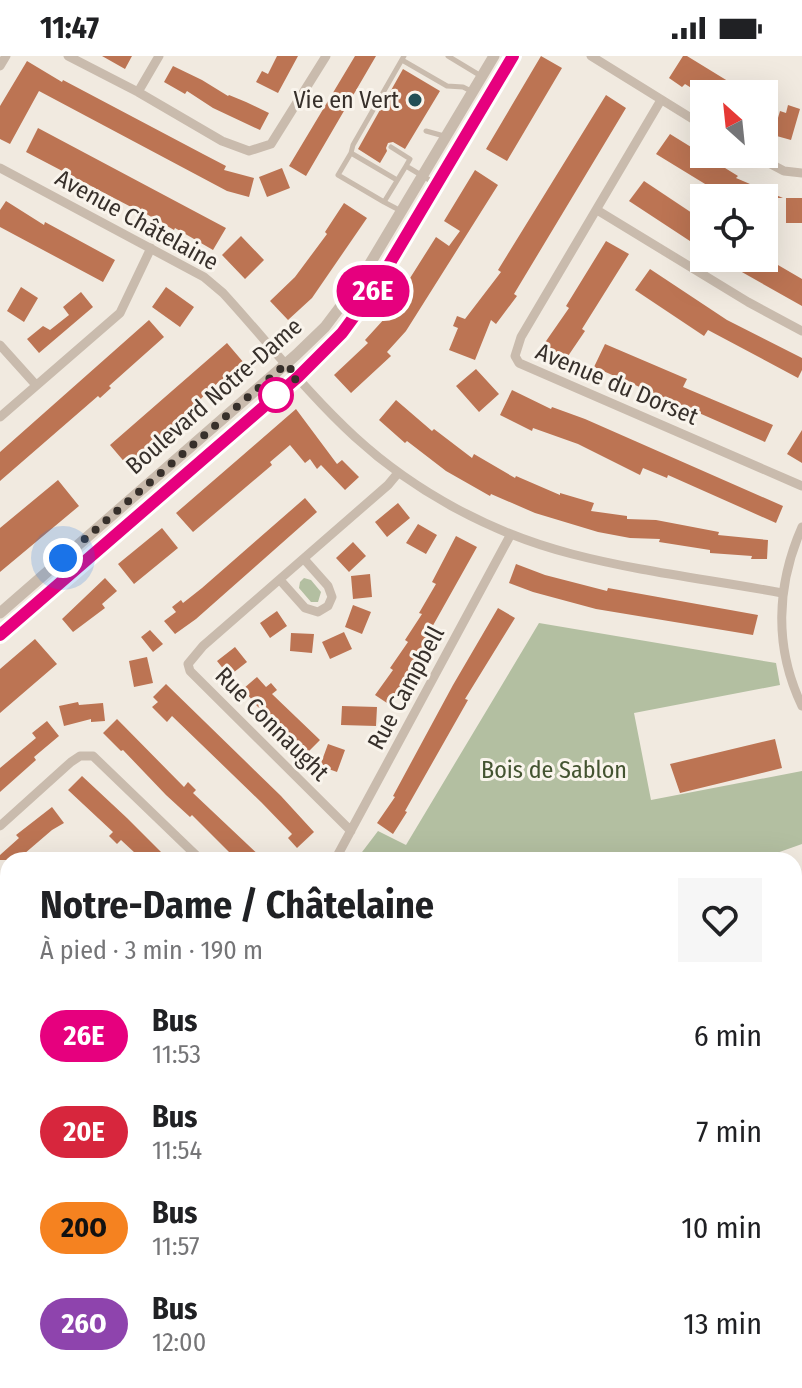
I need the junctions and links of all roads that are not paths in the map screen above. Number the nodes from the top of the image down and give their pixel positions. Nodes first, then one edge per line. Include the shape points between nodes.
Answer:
1 (6, 56) edge
2 (68, 56) edge
3 (159, 56) edge
4 (326, 56) edge
5 (448, 56) edge
6 (494, 56) edge
7 (513, 56) edge
8 (591, 56) edge
9 (403, 58) edge
10 (0, 66) edge
11 (482, 76) junction
12 (138, 92) junction
13 (473, 92) junction
14 (661, 100) junction
15 (690, 118) edge
16 (426, 131) dead end
17 (446, 137) junction
18 (391, 147) dead end
19 (351, 153) junction
20 (406, 166) junction
21 (0, 168) edge
22 (778, 168) edge
23 (802, 173) edge
24 (422, 176) junction
25 (397, 180) junction
26 (437, 185) junction
27 (384, 202) junction
28 (597, 210) junction
29 (401, 212) junction
30 (151, 248) junction
31 (802, 331) edge
32 (0, 345) edge
33 (286, 364) junction
34 (298, 377) junction
35 (36, 385) junction
36 (0, 417) edge
37 (398, 473) junction
38 (802, 486) edge
39 (802, 527) edge
40 (511, 534) junction
41 (304, 559) junction
42 (280, 580) junction
43 (782, 593) junction
44 (0, 613) edge
45 (0, 635) edge
46 (802, 706) edge
47 (0, 826) edge
48 (351, 831) junction
49 (193, 852) edge
50 (339, 852) edge

1 - 10 street
2 - 12 street
3 - 12 street
4 - 12 street via 271,144 249,151
5 - 11 lane
6 - 11 street, Boulevard Notre-Dame
7 - 26 street, Boulevard Notre-Dame
8 - 14 street
9 - 13 lane via 447,86
9 - 19 lane
11 - 13 street, Boulevard Notre-Dame
13 - 17 street, Boulevard Notre-Dame
14 - 15 street
14 - 28 street, Avenue du Dorset
16 - 17 lane
17 - 24 street, Boulevard Notre-Dame
18 - 20 lane via 410,159
19 - 25 lane
19 - 27 lane via 338,175
20 - 24 lane
20 - 25 lane
21 - 30 street, Avenue Châtelaine
22 - 23 street
24 - 26 lane
24 - 29 street, Boulevard Notre-Dame
25 - 27 lane
26 - 34 street, Boulevard Notre-Dame via 359,312
27 - 29 lane
28 - 31 street
28 - 38 street, Avenue du Dorset via 521,337 515,356 519,363
29 - 33 street, Boulevard Notre-Dame via 348,299
30 - 33 street, Avenue Châtelaine via 213,284
30 - 35 street via 120,313
32 - 35 street
33 - 34 street, Avenue Châtelaine
33 - 44 street, Boulevard Notre-Dame
34 - 37 street, Avenue Châtelaine via 343,426
34 - 45 street, Boulevard Notre-Dame
35 - 36 street
37 - 40 street, Avenue Châtelaine
37 - 41 street, Rue Connaught
39 - 43 street
40 - 43 street, Avenue Châtelaine via 573,555
40 - 48 street, Rue Campbell
41 - 42 street, Rue Connaught
41 - 42 street via 328,586 328,606 318,612 305,608
42 - 48 street, Rue Connaught via 188,664
43 - 46 street via 784,646
47 - 49 street via 71,762 93,756
48 - 50 street, Rue Campbell

